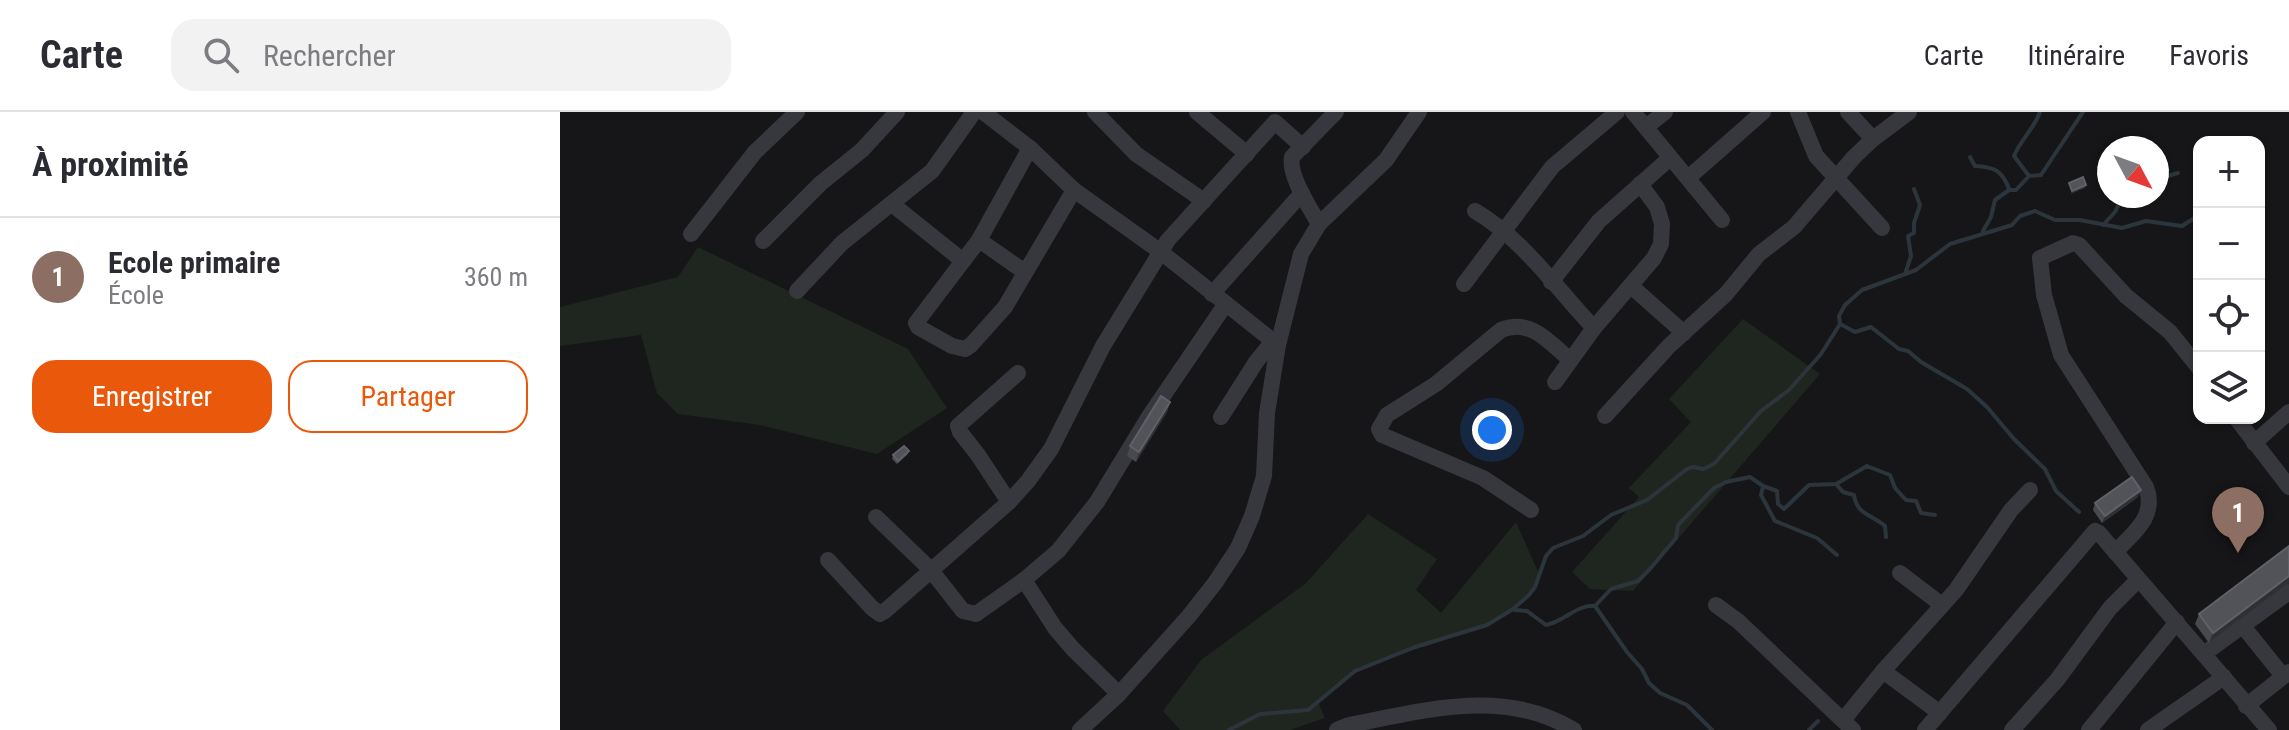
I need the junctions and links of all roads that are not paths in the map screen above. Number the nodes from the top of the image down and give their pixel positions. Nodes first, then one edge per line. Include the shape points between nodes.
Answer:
1 (797, 112) edge
2 (897, 112) edge
3 (974, 112) edge
4 (983, 112) edge
5 (1095, 112) edge
6 (1197, 112) edge
7 (1336, 112) edge
8 (1419, 112) edge
9 (1617, 112) edge
10 (1633, 112) edge
11 (1665, 112) edge
12 (1763, 112) edge
13 (1798, 112) edge
14 (1848, 112) edge
15 (1909, 112) edge
16 (1271, 117) edge
17 (1646, 127) junction
18 (1873, 139) junction
19 (1303, 147) junction
20 (1030, 148) junction
21 (1247, 154) junction
22 (1670, 158) junction
23 (1835, 177) junction
24 (1688, 178) junction
25 (1640, 184) junction
26 (1074, 190) junction
27 (1302, 193) junction
28 (1204, 201) junction
29 (892, 204) junction
30 (1475, 211) dead end
31 (1722, 220) dead end
32 (1319, 224) junction
33 (1882, 228) dead end
34 (1503, 231) junction
35 (691, 234) dead end
36 (979, 240) junction
37 (763, 241) dead end
38 (1161, 252) junction
39 (963, 261) junction
40 (1025, 272) junction
41 (1551, 282) junction
42 (1464, 284) dead end
43 (1631, 286) junction
44 (797, 291) dead end
45 (1218, 299) junction
46 (1594, 328) junction
47 (1684, 333) junction
48 (1276, 343) junction
49 (1570, 360) junction
50 (2193, 361) edge
51 (1018, 373) dead end
52 (1555, 382) dead end
53 (2289, 412) edge
54 (1605, 416) dead end
55 (1221, 417) dead end
56 (2240, 424) edge
57 (2254, 443) junction
58 (2289, 487) edge
59 (2030, 490) dead end
60 (1009, 502) junction
61 (1531, 510) dead end
62 (876, 517) dead end
63 (2115, 552) junction
64 (828, 560) dead end
65 (930, 569) junction
66 (1900, 573) dead end
67 (1024, 580) junction
68 (2138, 580) junction
69 (2289, 592) edge
70 (1716, 605) dead end
71 (1942, 605) junction
72 (2177, 622) junction
73 (2242, 625) junction
74 (2205, 653) junction
75 (1883, 671) junction
76 (2286, 674) edge
77 (2224, 677) junction
78 (1119, 694) junction
79 (2246, 706) junction
80 (1940, 713) junction
81 (1848, 725) edge
82 (1080, 730) edge
83 (1337, 730) edge
84 (1574, 730) edge
85 (1925, 730) edge
86 (2012, 730) edge
87 (2089, 730) edge
88 (2148, 730) edge
89 (2269, 730) edge

1 - 35 street via 755,152
2 - 37 street
3 - 29 street via 932,171
4 - 20 street
5 - 28 street via 1136,154
6 - 21 street
7 - 19 street
8 - 32 street via 1386,160
9 - 34 street via 1552,167
10 - 17 street
11 - 17 street
12 - 24 street
13 - 23 street via 1816,156
14 - 18 street
15 - 18 street
16 - 19 street
16 - 21 street
17 - 22 street
18 - 23 street
19 - 27 street via 1291,162
20 - 26 street
20 - 36 street
21 - 28 street
22 - 24 street
22 - 25 street
23 - 33 street
23 - 47 street via 1794,227 1759,254
24 - 31 street
25 - 41 street via 1599,221
25 - 43 street via 1657,207 1661,244
26 - 38 street
26 - 40 street
27 - 32 street
27 - 45 street
28 - 38 street
29 - 39 street
29 - 44 street via 842,243
30 - 34 street
32 - 48 street via 1301,254
34 - 41 street
34 - 42 street
36 - 39 street
36 - 40 street
38 - 45 street
38 - 60 street via 1103,346 1051,449
39 - 40 street via 916,323 935,338 965,349 1005,307
41 - 46 street
43 - 46 street
43 - 47 street
45 - 48 street
45 - 67 street via 1090,512 1058,551
46 - 49 street
47 - 54 street
48 - 55 street via 1256,362
48 - 78 street via 1264,476 1238,548 1189,616
49 - 52 street
49 - 61 street via 1532,329 1520,325 1501,330 1436,384 1387,415 1379,429 1382,435 1483,478
50 - 63 street via 2079,245 2040,258 2061,355 2151,499 2150,511
51 - 60 street via 958,426
53 - 57 street
56 - 57 street
57 - 58 street
59 - 71 street
60 - 65 street
62 - 65 street
63 - 68 street
63 - 80 street via 2092,532
64 - 65 street via 880,614
65 - 67 street via 968,614 976,614
66 - 71 street
67 - 78 street via 1055,628
68 - 72 street
68 - 86 street
69 - 73 street
70 - 81 street
71 - 75 street
72 - 74 street
72 - 87 street
73 - 74 street
73 - 76 street
74 - 77 street
75 - 80 street
75 - 81 street
76 - 79 street
77 - 79 street
77 - 88 street
78 - 82 street
79 - 89 street
80 - 85 street
83 - 84 street via 1468,705 1519,708

